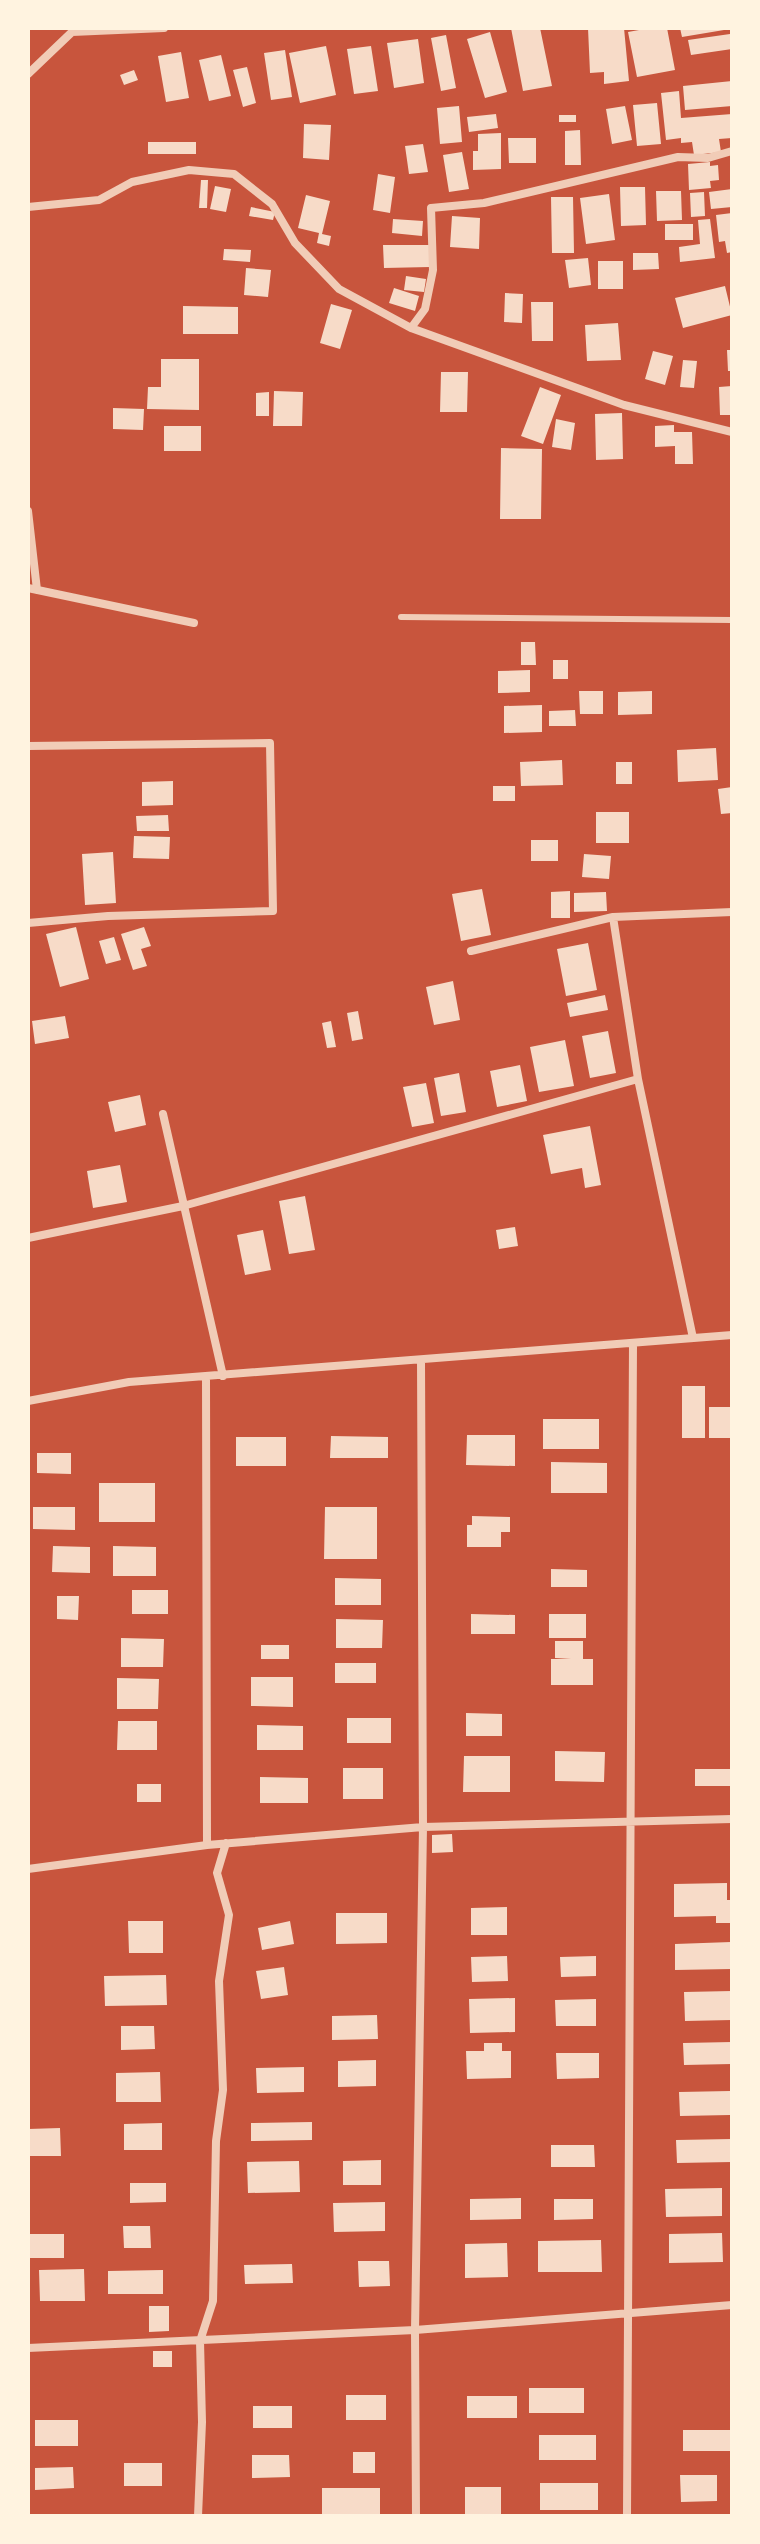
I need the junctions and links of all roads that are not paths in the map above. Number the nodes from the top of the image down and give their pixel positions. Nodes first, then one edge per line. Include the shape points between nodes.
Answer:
1 (164, 28) edge
2 (28, 74) edge
3 (732, 151) edge
4 (28, 207) edge
5 (411, 328) junction
6 (732, 432) edge
7 (28, 511) edge
8 (32, 589) edge
9 (401, 617) dead end
10 (732, 620) edge
11 (194, 623) dead end
12 (28, 746) edge
13 (732, 912) edge
14 (613, 917) junction
15 (28, 923) edge
16 (471, 951) dead end
17 (638, 1079) junction
18 (163, 1114) dead end
19 (183, 1206) junction
20 (28, 1238) edge
21 (732, 1335) edge
22 (693, 1338) junction
23 (633, 1344) junction
24 (421, 1361) junction
25 (223, 1376) junction
26 (206, 1377) junction
27 (28, 1401) edge
28 (732, 1819) edge
29 (630, 1822) junction
30 (423, 1827) junction
31 (226, 1843) junction
32 (207, 1845) junction
33 (28, 1869) edge
34 (732, 2305) edge
35 (629, 2312) junction
36 (415, 2330) junction
37 (200, 2341) junction
38 (28, 2348) edge
39 (198, 2516) edge
40 (416, 2516) edge
41 (627, 2516) edge

1 - 2 street via 72,32
3 - 5 street via 708,158 678,157 484,203 431,208 433,270 425,309
4 - 5 street via 99,200 132,182 189,170 234,174 272,204 295,243 339,289
5 - 6 street via 624,405
7 - 8 street
8 - 11 street
9 - 10 lane
12 - 15 street via 270,743 273,911
13 - 14 street
14 - 16 street
14 - 17 street
17 - 19 street
17 - 22 street
18 - 19 street
19 - 20 street
19 - 25 street
21 - 22 street
22 - 23 street
23 - 24 street
23 - 29 street
24 - 25 street
24 - 30 street
25 - 26 street
26 - 27 street via 129,1382
26 - 32 street
28 - 29 street
29 - 30 street
29 - 35 street
30 - 31 street
30 - 36 street
31 - 32 street
31 - 37 street via 217,1873 229,1915 219,1981 223,2090 216,2141 213,2301
32 - 33 street
34 - 35 street
35 - 36 street
35 - 41 street
36 - 37 street
36 - 40 street
37 - 38 street
37 - 39 street

